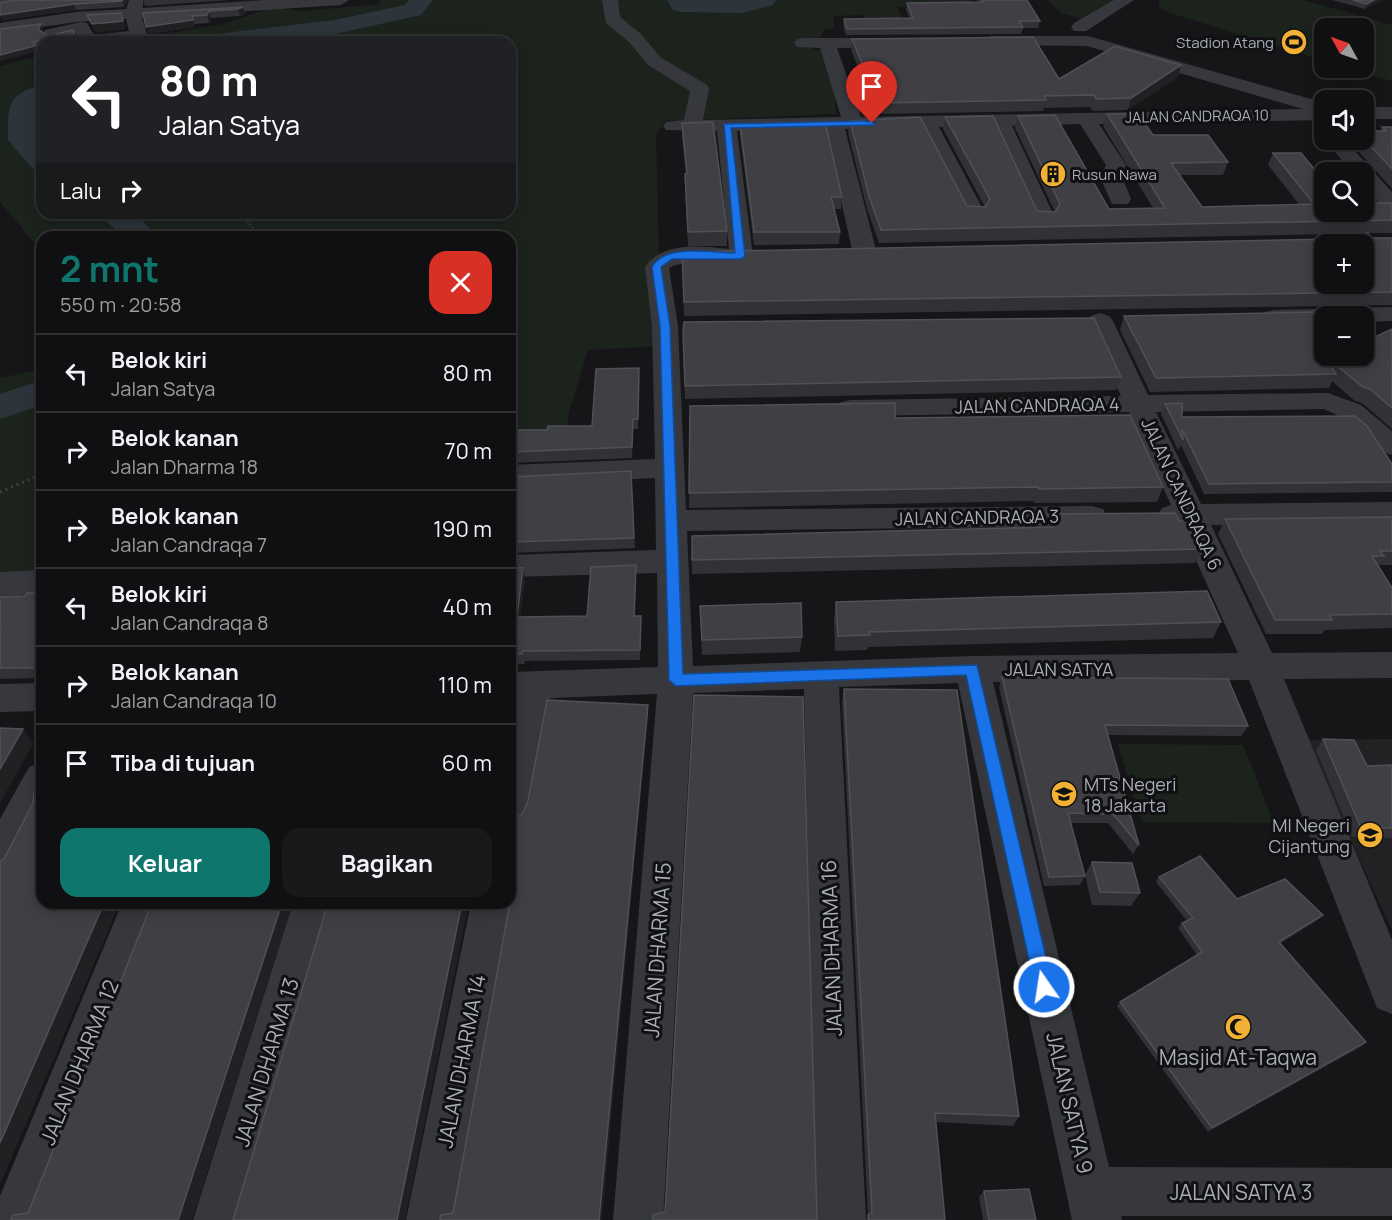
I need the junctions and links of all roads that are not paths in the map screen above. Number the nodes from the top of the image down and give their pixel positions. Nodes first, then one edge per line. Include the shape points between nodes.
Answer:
1 (12, 0) edge
2 (341, 0) edge
3 (610, 0) edge
4 (1126, 0) edge
5 (0, 3) edge
6 (208, 4) edge
7 (134, 7) edge
8 (0, 28) edge
9 (1084, 34) junction
10 (42, 36) edge
11 (87, 36) edge
12 (129, 36) edge
13 (36, 37) edge
14 (975, 41) edge
15 (919, 42) edge
16 (803, 43) dead end
17 (827, 43) junction
18 (8, 44) edge
19 (857, 65) edge
20 (834, 66) junction
21 (1214, 77) junction
22 (1314, 113) edge
23 (1374, 113) edge
24 (1392, 113) edge
25 (1314, 116) edge
26 (1165, 117) junction
27 (1086, 119) junction
28 (1000, 121) junction
29 (927, 122) junction
30 (844, 124) junction
31 (726, 125) junction
32 (1343, 150) edge
33 (1353, 162) edge
34 (1374, 185) edge
35 (1120, 198) dead end
36 (1392, 205) edge
37 (974, 213) edge
38 (1044, 218) edge
39 (889, 254) edge
40 (1392, 314) edge
41 (1374, 315) edge
42 (1314, 316) edge
43 (1255, 317) edge
44 (1100, 321) dead end
45 (1374, 322) edge
46 (1392, 332) edge
47 (1141, 404) junction
48 (820, 408) edge
49 (1392, 446) edge
50 (668, 468) junction
51 (516, 475) edge
52 (1392, 512) edge
53 (1192, 514) junction
54 (671, 521) junction
55 (671, 561) junction
56 (516, 566) edge
57 (36, 582) edge
58 (0, 584) edge
59 (1392, 665) edge
60 (1262, 668) junction
61 (972, 669) junction
62 (821, 675) junction
63 (676, 680) junction
64 (522, 686) edge
65 (36, 697) edge
66 (0, 698) edge
67 (516, 750) edge
68 (36, 789) edge
69 (0, 857) edge
70 (141, 909) edge
71 (312, 909) edge
72 (491, 909) edge
73 (1392, 993) edge
74 (1392, 1192) edge
75 (1093, 1206) edge
76 (15, 1220) edge
77 (218, 1220) edge
78 (431, 1220) edge
79 (638, 1220) edge
80 (841, 1220) edge

1 - 5 street
2 - 6 street
3 - 31 street, JALAN CANDRAQA 10 via 612,19 654,61 700,88 682,126
4 - 9 street
6 - 7 street
7 - 8 street
7 - 12 street via 138,34
9 - 14 street via 1051,40
9 - 21 street
10 - 11 street via 81,27
13 - 18 street
15 - 17 street
16 - 17 street
17 - 20 street
19 - 20 street
20 - 30 street
21 - 22 street
21 - 26 street
23 - 24 street
25 - 26 street, JALAN CANDRAQA 10
26 - 27 street, JALAN CANDRAQA 10
27 - 28 street, JALAN CANDRAQA 10
27 - 35 street via 1116,165 1111,177
28 - 29 street, JALAN CANDRAQA 10
28 - 38 street
29 - 30 street, JALAN CANDRAQA 10
29 - 37 street
30 - 31 street, JALAN CANDRAQA 10
30 - 39 street via 854,254
31 - 50 street, JALAN DHARMA 15 via 752,256 670,256 657,267 677,325 678,410
32 - 33 street
34 - 36 street
40 - 41 street
42 - 43 street
44 - 47 street, JALAN CANDRAQA 6
45 - 46 street
47 - 48 street, JALAN CANDRAQA 4
47 - 49 street, JALAN CANDRAQA 4 via 1328,401 1351,411
47 - 53 street, JALAN CANDRAQA 6
50 - 51 street
50 - 54 street, JALAN DHARMA 15
52 - 53 street, JALAN CANDRAQA 3
53 - 54 street, JALAN CANDRAQA 3
53 - 60 street, JALAN CANDRAQA 6
54 - 55 street, JALAN DHARMA 15
55 - 56 street
55 - 63 street, JALAN DHARMA 15
57 - 58 street
59 - 60 street, JALAN SATYA
60 - 61 street, JALAN SATYA
60 - 73 street, JALAN CANDRAQA 6
61 - 62 street, JALAN SATYA
61 - 75 street, JALAN SATYA 9
62 - 63 street, JALAN SATYA
62 - 80 street, JALAN DHARMA 16
63 - 64 street, JALAN SATYA
63 - 79 street, JALAN DHARMA 15
64 - 67 street
65 - 66 street
68 - 69 street
70 - 76 street, JALAN DHARMA 12
71 - 77 street, JALAN DHARMA 13
72 - 78 street, JALAN DHARMA 14
74 - 75 street, JALAN SATYA 3

